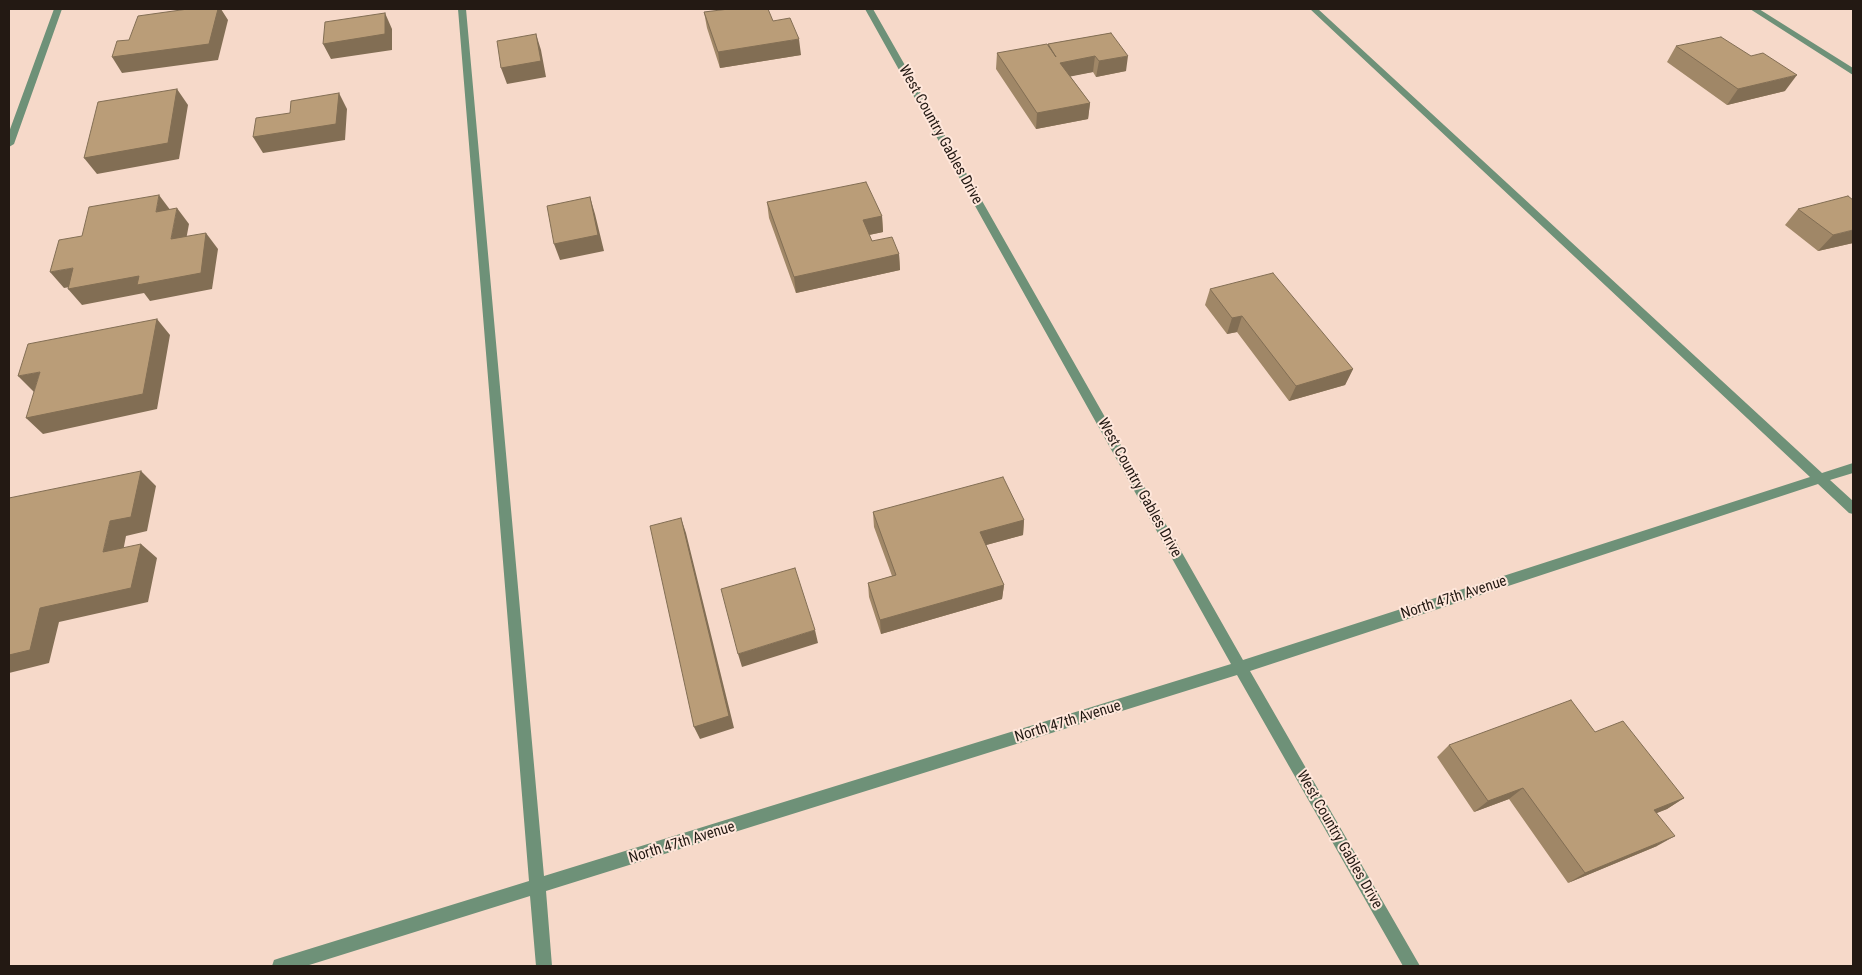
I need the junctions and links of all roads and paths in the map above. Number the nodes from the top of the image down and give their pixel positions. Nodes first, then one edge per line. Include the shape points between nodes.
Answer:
1 (58, 9) edge
2 (462, 9) edge
3 (869, 9) edge
4 (1314, 9) edge
5 (1754, 9) edge
6 (1853, 72) edge
7 (9, 144) edge
8 (1853, 468) edge
9 (1820, 478) junction
10 (1853, 509) edge
11 (1240, 668) junction
12 (536, 888) junction
13 (280, 966) edge
14 (544, 966) edge
15 (1412, 966) edge

1 - 7 street
2 - 12 street
3 - 11 street, West Country Gables Drive
4 - 9 street
5 - 6 street
8 - 9 street, North 47th Avenue
9 - 10 street
9 - 11 street, North 47th Avenue
11 - 12 street, North 47th Avenue
11 - 15 street, West Country Gables Drive
12 - 13 street, North 47th Avenue
12 - 14 street

